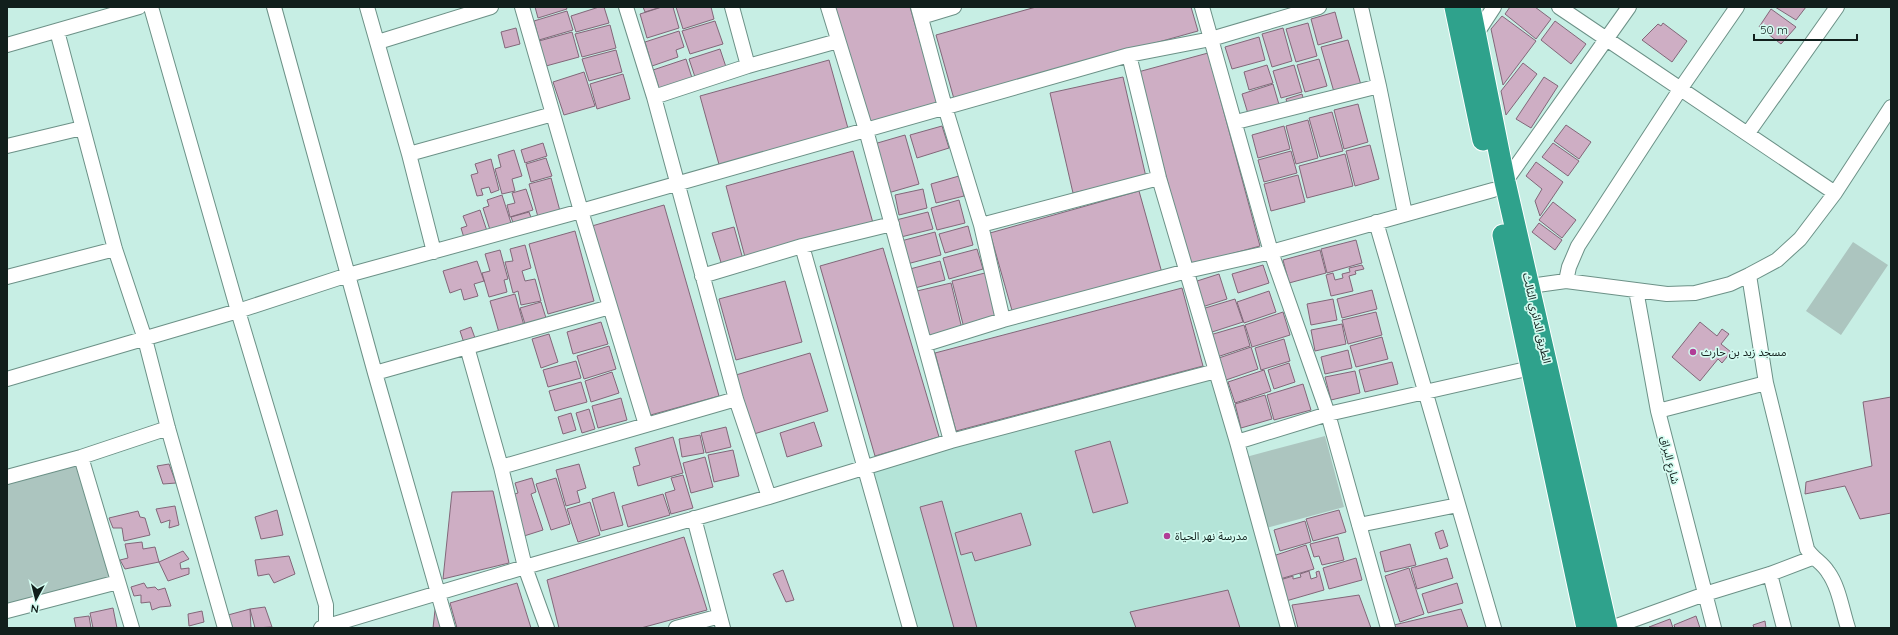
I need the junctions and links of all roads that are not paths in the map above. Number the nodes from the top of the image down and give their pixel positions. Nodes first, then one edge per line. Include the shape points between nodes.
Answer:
1 (139, 7) edge
2 (151, 7) edge
3 (274, 7) edge
4 (367, 7) edge
5 (491, 7) edge
6 (522, 7) edge
7 (626, 7) edge
8 (732, 7) edge
9 (828, 7) edge
10 (954, 7) edge
11 (1202, 7) edge
12 (1319, 7) edge
13 (1361, 7) edge
14 (1455, 7) edge
15 (1470, 7) edge
16 (1494, 7) edge
17 (1559, 7) edge
18 (1630, 7) edge
19 (1737, 7) edge
20 (1837, 7) edge
21 (920, 12) edge
22 (57, 31) junction
23 (1477, 33) junction
24 (1211, 39) junction
25 (1607, 39) junction
26 (838, 41) junction
27 (378, 42) junction
28 (7, 44) edge
29 (1129, 55) junction
30 (748, 66) junction
31 (1379, 86) junction
32 (1680, 88) junction
33 (654, 97) junction
34 (1891, 106) edge
35 (944, 107) junction
36 (553, 114) junction
37 (1236, 122) junction
38 (82, 128) junction
39 (866, 130) junction
40 (1748, 133) junction
41 (7, 146) edge
42 (409, 154) junction
43 (1159, 178) junction
44 (676, 183) junction
45 (1499, 186) junction
46 (1835, 193) junction
47 (581, 211) junction
48 (1405, 214) junction
49 (1376, 222) junction
50 (892, 224) junction
51 (981, 226) junction
52 (802, 246) junction
53 (115, 249) junction
54 (434, 252) junction
55 (1271, 252) junction
56 (1187, 270) junction
57 (348, 275) junction
58 (1749, 275) junction
59 (702, 276) junction
60 (7, 277) edge
61 (1566, 281) junction
62 (1530, 286) junction
63 (1636, 290) junction
64 (610, 307) junction
65 (238, 311) junction
66 (1003, 320) junction
67 (144, 339) junction
68 (926, 344) junction
69 (467, 347) junction
70 (1532, 368) junction
71 (1216, 371) junction
72 (375, 373) junction
73 (7, 379) edge
74 (1766, 383) junction
75 (1426, 392) junction
76 (736, 399) junction
77 (1658, 412) junction
78 (1328, 414) junction
79 (646, 425) junction
80 (168, 428) junction
81 (951, 441) junction
82 (1237, 442) junction
83 (81, 457) junction
84 (501, 467) junction
85 (865, 467) junction
86 (7, 476) edge
87 (769, 497) junction
88 (1458, 505) junction
89 (694, 518) junction
90 (1359, 525) junction
91 (1812, 558) junction
92 (525, 566) junction
93 (1770, 574) junction
94 (118, 582) junction
95 (438, 592) junction
96 (1705, 594) junction
97 (326, 605) junction
98 (7, 611) edge
99 (722, 622) edge
100 (342, 625) edge
101 (132, 628) edge
102 (225, 628) edge
103 (324, 628) edge
104 (448, 628) edge
105 (547, 628) edge
106 (676, 628) edge
107 (910, 628) edge
108 (1288, 628) edge
109 (1388, 628) edge
110 (1494, 628) edge
111 (1587, 628) edge
112 (1607, 628) edge
113 (1611, 628) edge
114 (1714, 628) edge
115 (1784, 628) edge
116 (1848, 628) edge

1 - 22 street
2 - 65 street
3 - 57 street
4 - 27 street
5 - 27 street
6 - 36 street
7 - 33 street
8 - 30 street
9 - 26 street
10 - 21 street
11 - 24 street
12 - 24 street
13 - 31 street
14 - 45 highway, الطريق الدائري الثالث
15 - 23 highway, الطريق الدائري الثالث
16 - 23 street
17 - 25 street
18 - 25 street
19 - 32 street
20 - 40 street
21 - 35 street
22 - 28 street
22 - 38 street
23 - 45 highway, الطريق الدائري الثالث
24 - 29 street
24 - 37 street
25 - 32 street
25 - 45 street
26 - 30 street
26 - 39 street
27 - 42 street
29 - 35 street
29 - 43 street
30 - 33 street
31 - 37 street
31 - 48 street
32 - 40 street
32 - 61 street via 1578,246
33 - 44 street
34 - 46 street
35 - 39 street
35 - 51 street
36 - 42 street
36 - 47 street
37 - 55 street
38 - 41 street
38 - 53 street
39 - 44 street
39 - 50 street
40 - 46 street
42 - 54 street
43 - 51 street
43 - 56 street
44 - 47 street
44 - 59 street
45 - 48 street
45 - 62 highway, الطريق الدائري الثالث
45 - 70 highway, الطريق الدائري الثالث
46 - 58 street via 1800,239 1777,260
47 - 54 street
47 - 64 street
48 - 49 street
49 - 55 street
49 - 75 street
50 - 52 street
50 - 68 street
51 - 66 street
52 - 59 street
52 - 85 street
53 - 60 street
53 - 67 street
54 - 57 street
55 - 56 street
55 - 78 street
56 - 66 street
56 - 71 street
57 - 65 street
57 - 72 street
58 - 63 street via 1730,284 1695,293 1667,294
58 - 74 street
59 - 76 street
61 - 62 street
61 - 63 street
62 - 112 highway, الطريق الدائري الثالث
63 - 77 street, شارع البراق
64 - 69 street
64 - 79 street
65 - 67 street
65 - 97 street
66 - 68 street
67 - 73 street
67 - 80 street
68 - 81 street
69 - 72 street
69 - 84 street
70 - 75 street
70 - 111 highway, الطريق الدائري الثالث
71 - 81 street
71 - 82 street
72 - 95 street
74 - 77 street
74 - 91 street via 1807,549
75 - 78 street
75 - 88 street
76 - 79 street
76 - 87 street
77 - 96 street, شارع البراق
78 - 82 street
78 - 90 street
79 - 84 street
80 - 83 street
80 - 102 street
81 - 85 street
82 - 108 street
83 - 86 street
83 - 94 street
84 - 92 street
85 - 87 street
85 - 107 street
87 - 89 street
88 - 90 street
88 - 110 street
89 - 92 street
89 - 99 street
90 - 109 street
91 - 93 street
91 - 116 street via 1829,572
92 - 95 street
92 - 105 street
93 - 96 street
93 - 115 street
94 - 98 street
94 - 101 street
95 - 100 street
95 - 104 street
96 - 113 street
96 - 114 street, شارع البراق
97 - 100 street
97 - 103 street
99 - 106 street
100 - 103 street

